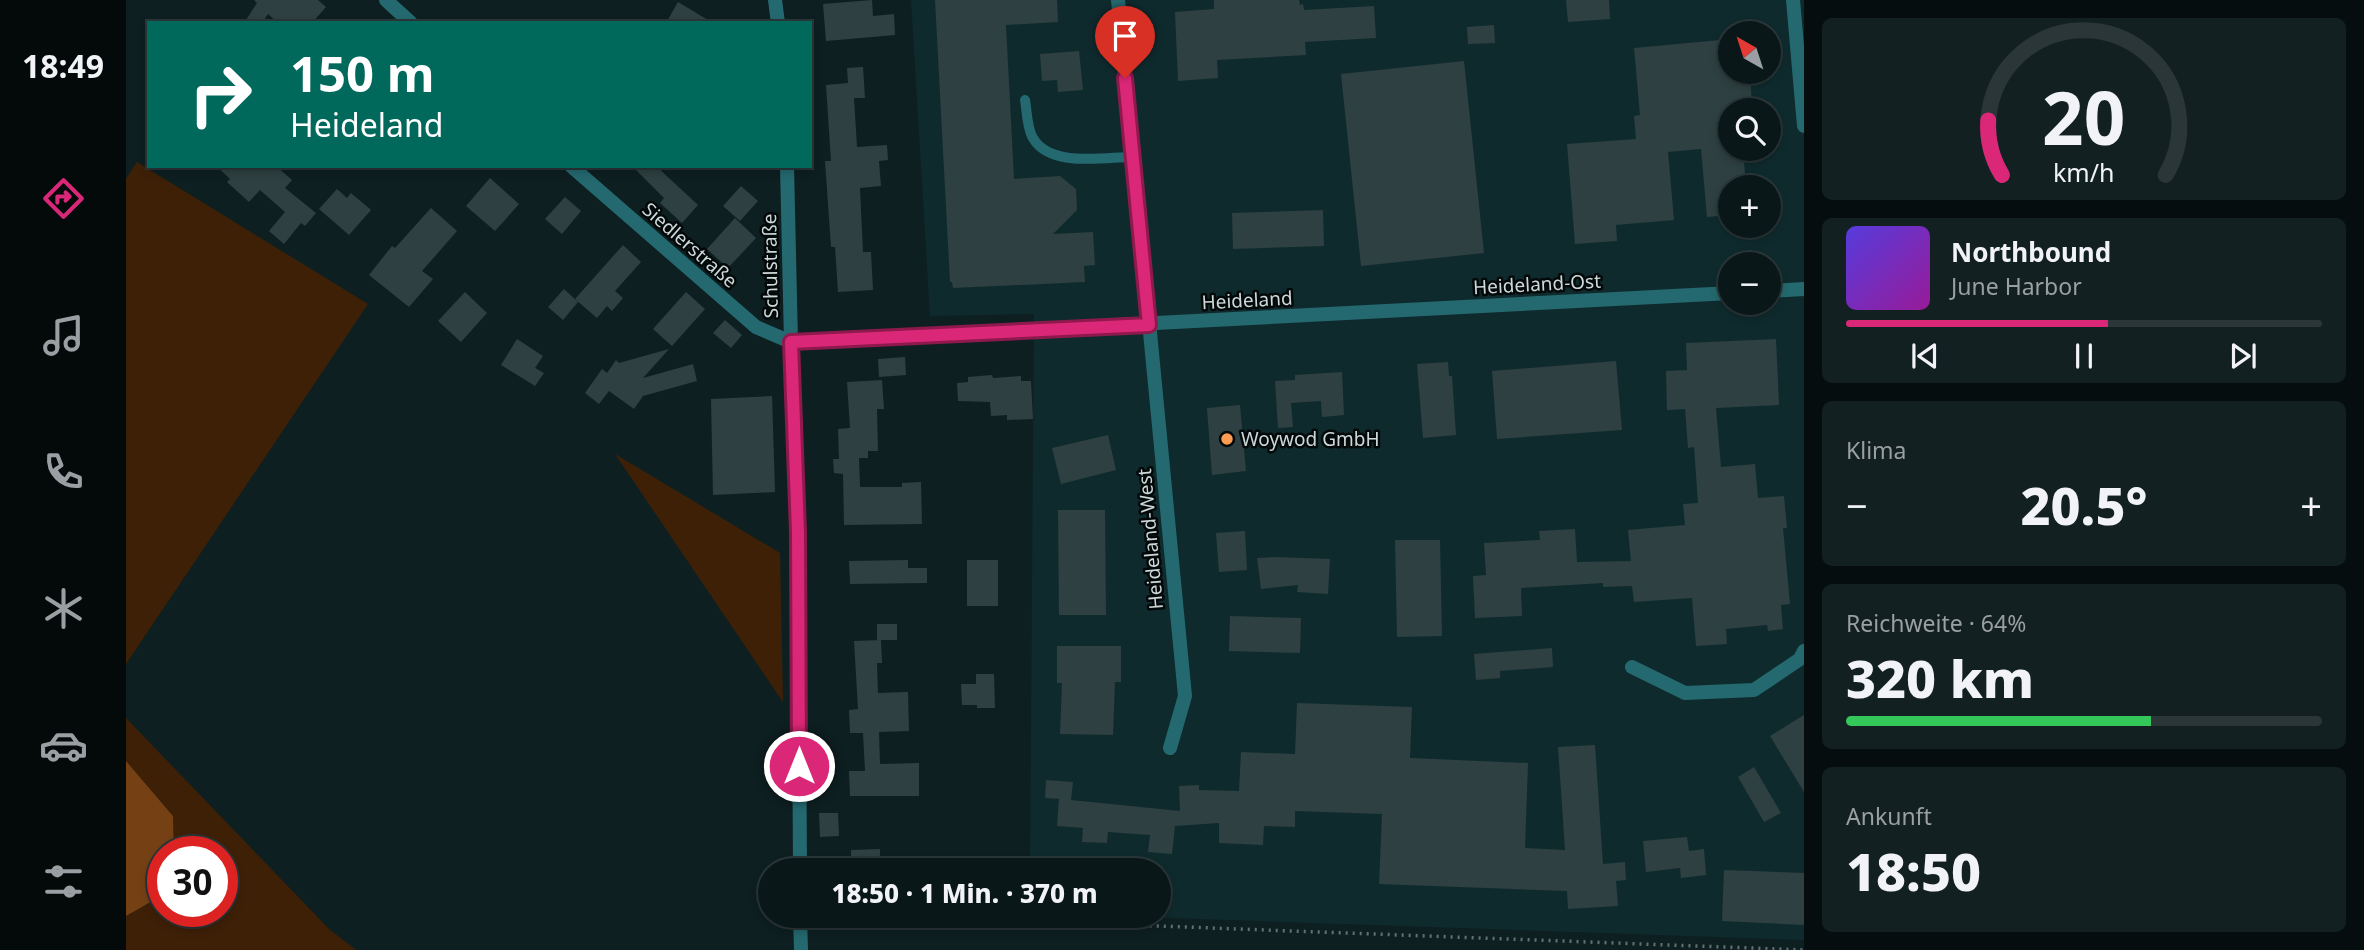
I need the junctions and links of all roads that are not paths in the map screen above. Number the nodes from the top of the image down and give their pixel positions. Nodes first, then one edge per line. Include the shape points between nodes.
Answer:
1 (386, 0) edge
2 (775, 0) edge
3 (1118, 0) edge
4 (1793, 0) edge
5 (409, 21) edge
6 (778, 21) edge
7 (1025, 100) dead end
8 (1804, 126) edge
9 (1133, 157) junction
10 (573, 168) edge
11 (788, 168) edge
12 (1804, 289) edge
13 (1781, 290) edge
14 (1718, 294) edge
15 (1346, 314) joint
16 (1149, 325) junction
17 (791, 342) junction
18 (1804, 651) edge
19 (1632, 667) dead end
20 (1170, 748) dead end
21 (800, 858) edge
22 (800, 928) edge
23 (801, 950) edge

1 - 5 street
2 - 6 street
3 - 9 street
4 - 8 street
7 - 9 lane via 1032,138 1046,152 1063,158
9 - 16 street
10 - 17 street, Siedlerstraße via 756,327
11 - 17 street, Schulstraße
12 - 13 street
14 - 15 street, Heideland-Ost
15 - 16 street, Heideland
16 - 17 street, Heideland
16 - 20 street, Heideland-West via 1185,696
17 - 21 street, Schulstraße via 798,532
18 - 19 street via 1800,659 1754,690 1685,693
22 - 23 street

